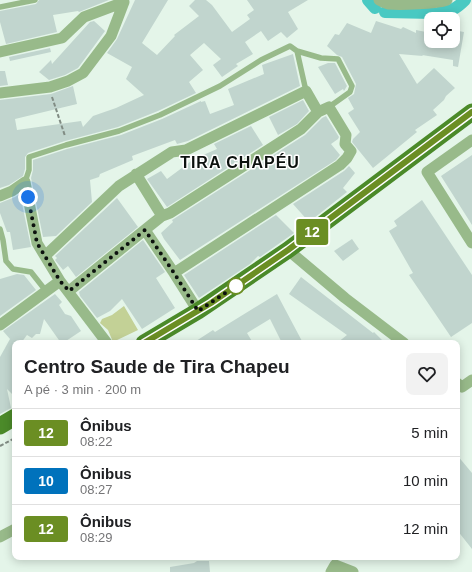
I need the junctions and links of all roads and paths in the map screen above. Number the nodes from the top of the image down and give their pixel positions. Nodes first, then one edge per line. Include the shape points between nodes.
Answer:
1 (35, 0) edge
2 (379, 0) edge
3 (441, 1) edge
4 (0, 7) edge
5 (297, 51) junction
6 (0, 52) edge
7 (50, 87) junction
8 (306, 91) junction
9 (0, 93) edge
10 (328, 106) junction
11 (318, 112) junction
12 (472, 112) edge
13 (472, 140) edge
14 (69, 145) junction
15 (136, 174) junction
16 (25, 182) junction
17 (0, 196) edge
18 (162, 216) junction
19 (0, 229) edge
20 (145, 230) junction
21 (472, 242) edge
22 (288, 250) junction
23 (46, 255) junction
24 (174, 273) junction
25 (60, 281) junction
26 (46, 291) junction
27 (69, 291) junction
28 (198, 311) junction
29 (0, 325) edge
30 (105, 340) edge
31 (154, 340) edge
32 (400, 340) edge
33 (472, 380) edge
34 (460, 387) edge
35 (12, 420) edge
36 (0, 426) edge
37 (12, 440) edge
38 (0, 446) edge
39 (12, 531) edge
40 (0, 537) edge
41 (331, 572) edge
42 (353, 572) edge

1 - 4 lane
2 - 3 street via 394,4
5 - 8 lane
5 - 10 lane via 321,58 338,59 352,86 350,92
5 - 14 lane via 290,46 184,104 119,131
6 - 7 street via 62,38 84,17 124,2 110,36 84,73
7 - 9 street
7 - 14 path via 58,118
8 - 11 street
8 - 15 street via 186,150 172,152
10 - 11 street
10 - 24 street via 346,136 345,144 350,151 348,158
11 - 18 street via 301,129
12 - 22 main road
13 - 21 street via 427,172
14 - 16 lane via 29,157 29,170
15 - 18 street
15 - 23 street via 119,186
16 - 17 street
16 - 23 street via 37,243
18 - 20 street
19 - 26 lane via 6,261 12,269 31,272
20 - 24 street
20 - 27 street
22 - 28 main road
22 - 32 street
23 - 25 street
24 - 28 street
25 - 26 street
25 - 27 street
26 - 29 street
27 - 30 street
28 - 31 main road
33 - 34 street
35 - 36 main road
37 - 38 path
39 - 40 street
41 - 42 street via 335,565

